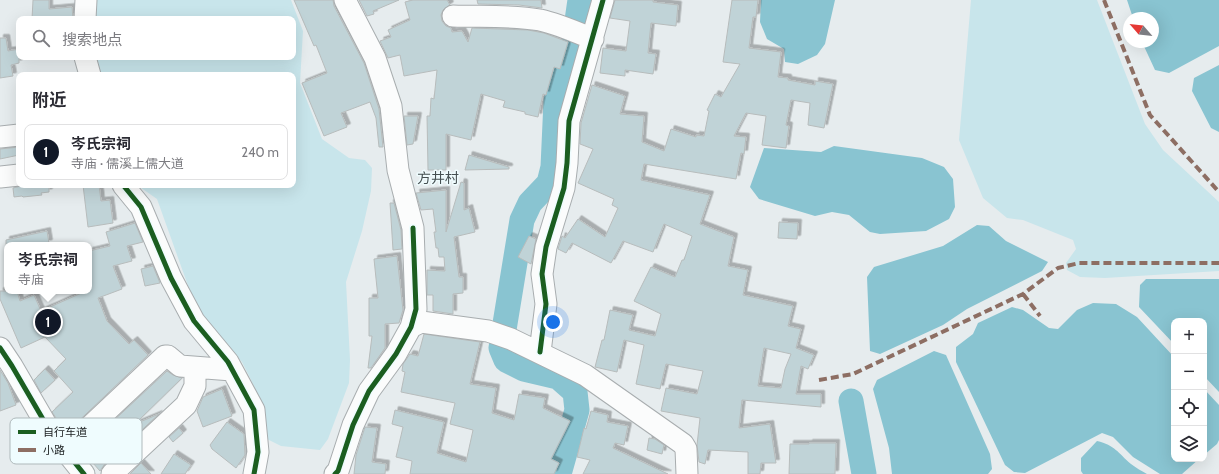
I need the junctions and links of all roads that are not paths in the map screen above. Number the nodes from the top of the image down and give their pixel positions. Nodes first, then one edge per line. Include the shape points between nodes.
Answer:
1 (86, 0) edge
2 (345, 0) edge
3 (603, 0) edge
4 (85, 16) edge
5 (453, 16) dead end
6 (582, 34) junction
7 (85, 60) edge
8 (89, 72) edge
9 (16, 135) edge
10 (0, 137) edge
11 (16, 175) edge
12 (0, 177) edge
13 (125, 188) edge
14 (411, 328) junction
15 (0, 348) edge
16 (540, 352) junction
17 (195, 368) junction
18 (232, 370) junction
19 (42, 418) edge
20 (99, 418) edge
21 (142, 446) edge
22 (76, 464) edge
23 (123, 464) edge
24 (84, 474) edge
25 (112, 474) edge
26 (254, 474) edge
27 (335, 474) edge
28 (687, 474) edge

1 - 4 street
2 - 14 street via 375,58 391,106 398,170 413,228 416,309
3 - 6 street
5 - 6 street via 540,20
6 - 16 street via 569,122 564,188 546,247 542,274 546,304
7 - 8 street
9 - 10 street
11 - 12 street
13 - 18 street via 141,207 171,278 194,321
14 - 16 street via 421,322 488,331
14 - 27 street via 370,391 353,425
15 - 19 street
16 - 28 street via 585,374 683,444 686,449
17 - 18 street
17 - 20 street via 180,366 168,356 164,356
17 - 21 street via 195,386 186,405
18 - 26 street via 254,410 258,452
22 - 24 street
23 - 25 street

